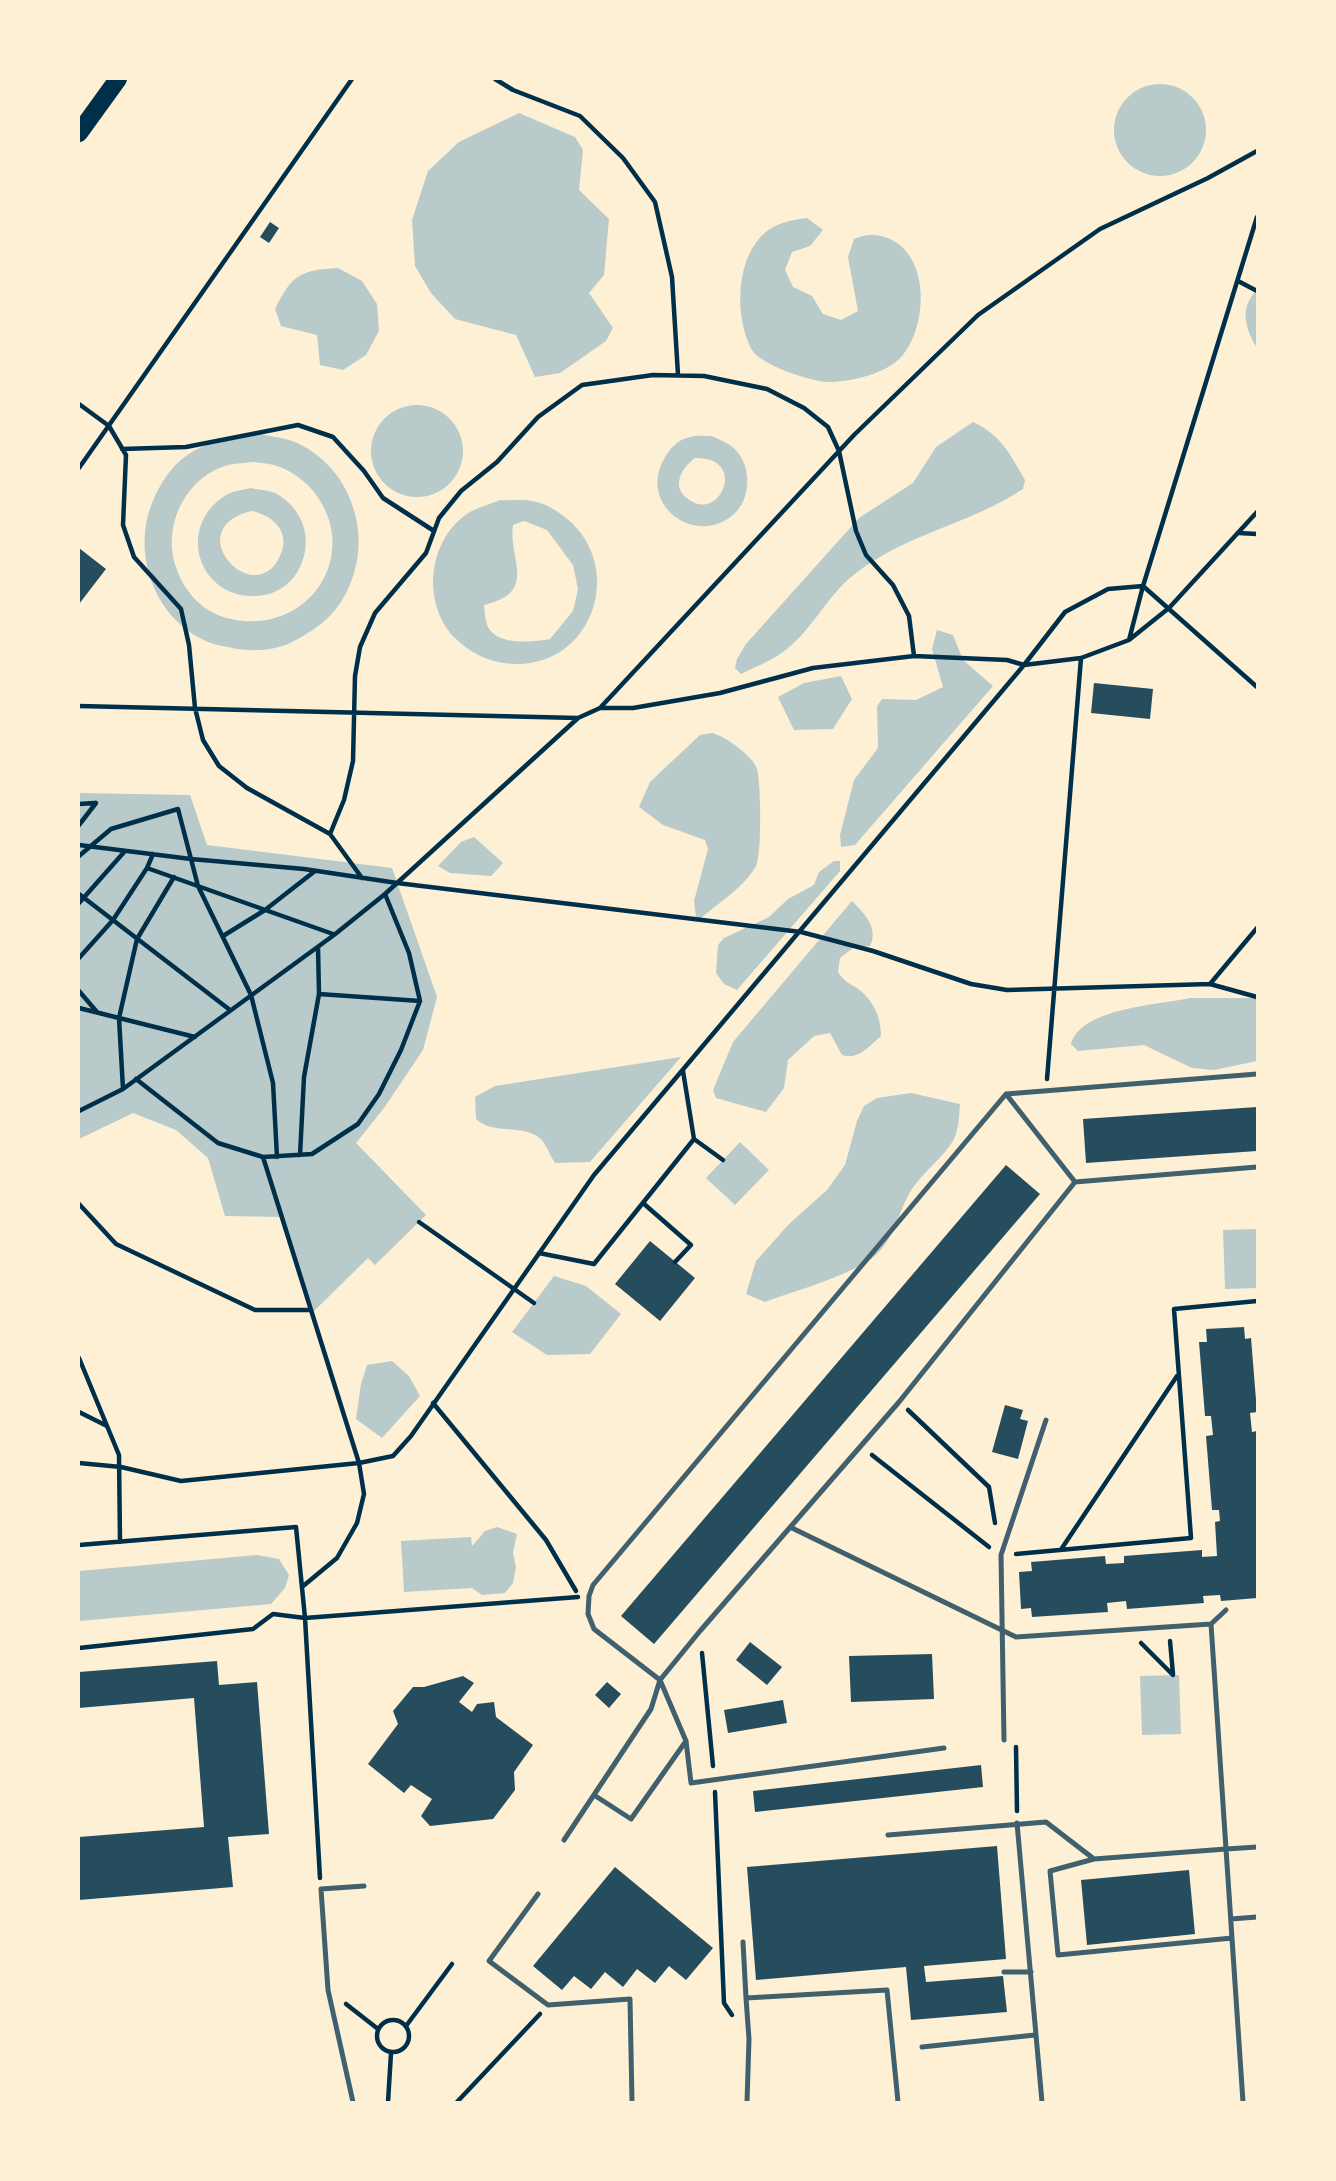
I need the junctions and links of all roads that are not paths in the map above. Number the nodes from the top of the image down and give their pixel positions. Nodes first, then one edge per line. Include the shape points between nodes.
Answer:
1 (118, 79) edge
2 (79, 133) edge
3 (1257, 1074) edge
4 (1006, 1094) junction
5 (1257, 1167) edge
6 (1075, 1182) junction
7 (1046, 1420) dead end
8 (792, 1528) junction
9 (1226, 1610) dead end
10 (1211, 1624) junction
11 (1001, 1631) junction
12 (660, 1681) junction
13 (1004, 1740) dead end
14 (686, 1741) junction
15 (944, 1748) dead end
16 (594, 1795) junction
17 (1017, 1823) junction
18 (888, 1835) dead end
19 (564, 1840) dead end
20 (1257, 1847) edge
21 (1226, 1849) junction
22 (1094, 1859) junction
23 (364, 1886) dead end
24 (538, 1894) dead end
25 (1257, 1917) edge
26 (1231, 1919) junction
27 (1232, 1938) junction
28 (743, 1942) dead end
29 (1004, 1972) dead end
30 (1031, 1972) junction
31 (746, 1998) junction
32 (1035, 2035) junction
33 (922, 2047) dead end
34 (353, 2102) edge
35 (632, 2102) edge
36 (747, 2102) edge
37 (898, 2102) edge
38 (1042, 2102) edge
39 (1243, 2102) edge

1 - 2 main road
3 - 4 lane
4 - 6 lane
4 - 12 lane via 593,1585 588,1614 594,1629
5 - 6 lane
6 - 8 lane
7 - 11 lane via 1000,1555
8 - 11 lane
8 - 12 lane
9 - 10 lane
10 - 11 lane via 1016,1637
10 - 21 lane
11 - 13 lane
12 - 14 lane
12 - 16 lane via 652,1709
14 - 15 lane via 691,1783
14 - 16 lane via 631,1819
16 - 19 lane
17 - 18 lane
17 - 22 lane via 1046,1822
17 - 30 lane
20 - 21 lane
21 - 22 lane
21 - 26 lane
22 - 27 lane via 1050,1871 1058,1955
23 - 34 lane via 321,1889 328,1990
24 - 35 lane via 489,1961 548,2005 630,1999
25 - 26 lane
26 - 27 lane
27 - 39 lane
28 - 31 lane
29 - 30 lane
30 - 32 lane
31 - 36 lane
31 - 37 lane via 887,1990
32 - 33 lane
32 - 38 lane

